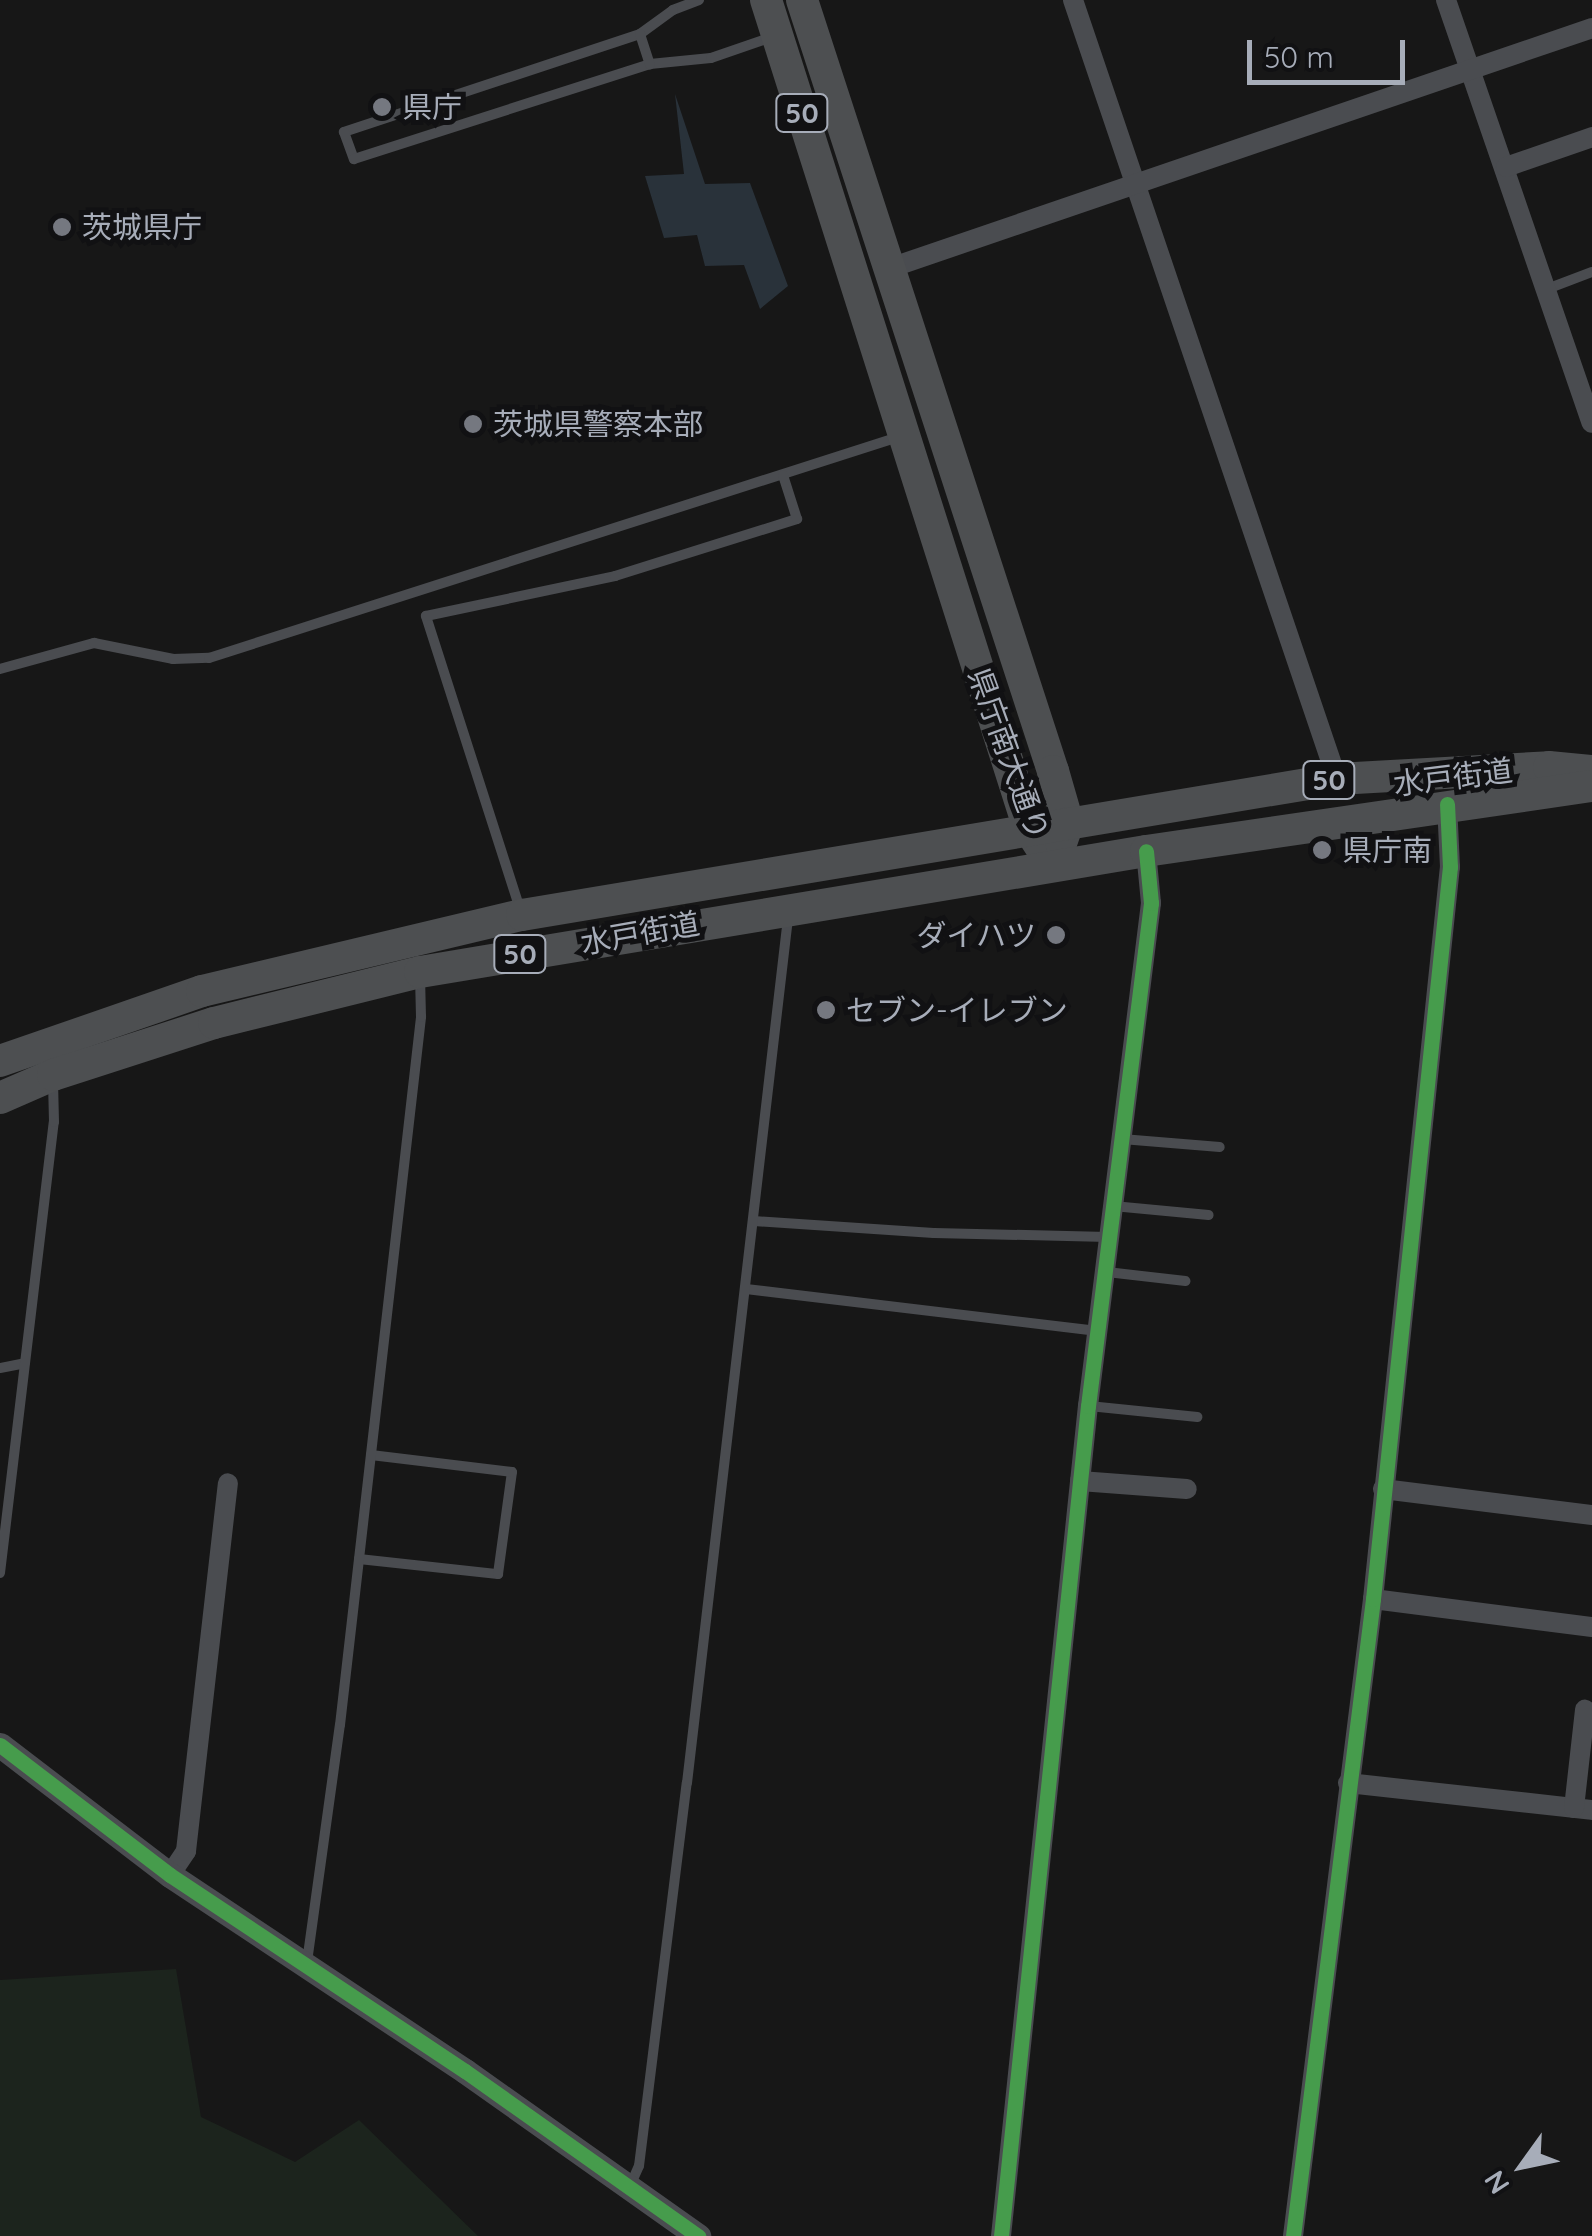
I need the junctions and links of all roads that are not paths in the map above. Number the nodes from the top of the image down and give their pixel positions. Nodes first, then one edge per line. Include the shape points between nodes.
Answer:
1 (699, 0) edge
2 (1073, 0) edge
3 (1446, 0) edge
4 (790, 10) edge
5 (1592, 28) edge
6 (640, 34) junction
7 (650, 64) junction
8 (1470, 71) junction
9 (1592, 137) edge
10 (1506, 167) junction
11 (1136, 186) junction
12 (890, 268) junction
13 (1592, 272) edge
14 (1547, 289) junction
15 (1592, 423) edge
16 (904, 435) junction
17 (783, 476) junction
18 (0, 669) edge
19 (1592, 771) edge
20 (1336, 779) junction
21 (1592, 786) edge
22 (1447, 804) junction
23 (1068, 823) junction
24 (1029, 829) junction
25 (1146, 851) junction
26 (1054, 866) junction
27 (789, 908) junction
28 (522, 915) junction
29 (456, 929) junction
30 (461, 964) junction
31 (420, 972) junction
32 (0, 1060) edge
33 (53, 1075) junction
34 (0, 1098) edge
35 (1122, 1139) junction
36 (1220, 1147) dead end
37 (1113, 1206) junction
38 (1208, 1215) dead end
39 (754, 1221) junction
40 (1108, 1237) junction
41 (1107, 1272) junction
42 (1184, 1281) dead end
43 (746, 1290) junction
44 (1099, 1331) junction
45 (25, 1362) junction
46 (0, 1368) edge
47 (1088, 1406) junction
48 (1196, 1417) dead end
49 (370, 1455) junction
50 (1080, 1480) junction
51 (228, 1483) dead end
52 (1187, 1489) dead end
53 (1383, 1490) junction
54 (1592, 1515) edge
55 (359, 1559) junction
56 (0, 1573) edge
57 (1372, 1599) junction
58 (1592, 1627) edge
59 (1586, 1710) dead end
60 (0, 1744) edge
61 (1348, 1783) junction
62 (1583, 1809) edge
63 (170, 1874) junction
64 (306, 1968) junction
65 (630, 2188) junction
66 (698, 2236) edge
67 (1001, 2236) edge
68 (1293, 2236) edge

1 - 6 lane
2 - 11 street
3 - 8 street
4 - 7 lane via 711,58
4 - 12 main road, 県庁南大通り / 50
4 - 16 main road, 県庁南大通り / 50
5 - 8 street
6 - 7 lane
6 - 7 lane via 344,132 354,160
8 - 10 street
8 - 11 street
9 - 10 street
10 - 14 street
11 - 12 street
11 - 20 street
12 - 23 main road, 県庁南大通り / 50
13 - 14 lane
14 - 15 street
16 - 17 lane
16 - 24 main road, 県庁南大通り / 50
17 - 18 lane via 210,658 173,659 94,643
17 - 28 lane via 796,519 615,576 426,616
19 - 20 main road, 水戸街道 / 50 via 1549,767
20 - 23 main road, 水戸街道 / 50
21 - 22 main road, 水戸街道 / 50
22 - 25 main road, 水戸街道 / 50
22 - 53 street via 1450,867
23 - 24 main road, 水戸街道 / 50
23 - 26 main road, 県庁南大通り
24 - 26 main road, 県庁南大通り / 50
24 - 28 main road, 水戸街道 / 50
25 - 26 main road, 水戸街道 / 50
25 - 35 street via 1151,904
26 - 27 main road, 水戸街道 / 50
27 - 30 main road, 水戸街道 / 50
27 - 39 lane
28 - 29 main road, 水戸街道 / 50
29 - 30 main road
29 - 32 main road, 水戸街道 / 50 via 202,990
30 - 31 main road, 水戸街道 / 50
31 - 33 main road, 水戸街道 / 50 via 268,1008
31 - 49 lane via 422,1017
33 - 34 main road, 水戸街道 / 50
33 - 45 lane via 54,1122
35 - 36 lane
35 - 37 street
37 - 38 lane
37 - 40 street
39 - 40 lane
39 - 43 lane
40 - 41 street
41 - 42 lane
41 - 44 street
43 - 44 lane
43 - 65 lane via 639,2166
44 - 47 street
45 - 46 lane
45 - 56 lane
47 - 48 lane
47 - 50 street
49 - 55 lane
49 - 55 lane via 512,1472 498,1574
50 - 52 street
50 - 67 street
51 - 63 street via 186,1850
53 - 54 street
53 - 57 street
55 - 64 lane
57 - 58 street
57 - 61 street
59 - 62 street
60 - 63 street
61 - 62 street
61 - 68 street
63 - 64 street
64 - 65 street
65 - 66 street

